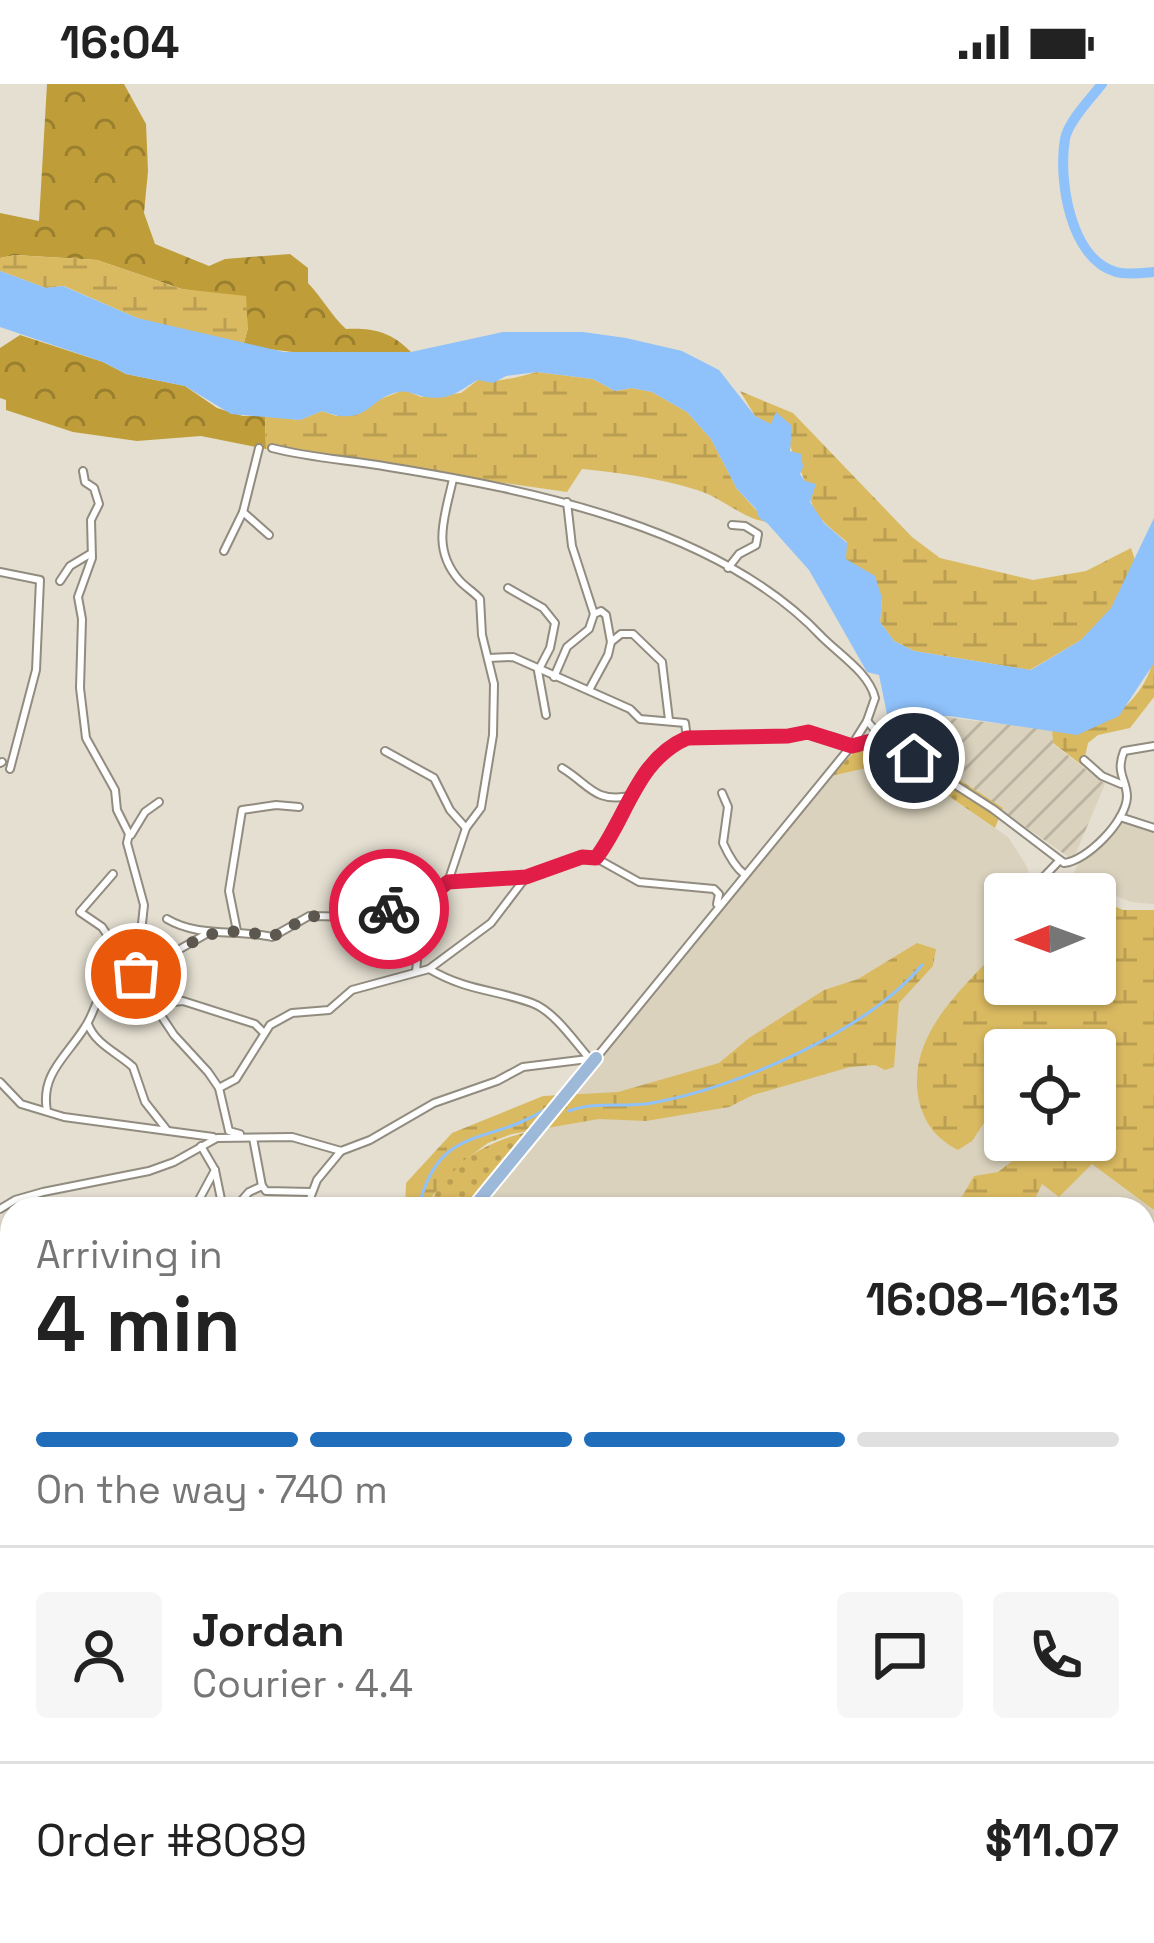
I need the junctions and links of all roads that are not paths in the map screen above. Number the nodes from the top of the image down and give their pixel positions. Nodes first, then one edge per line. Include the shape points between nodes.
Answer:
1 (259, 448) dead end
2 (272, 448) dead end
3 (83, 471) dead end
4 (453, 479) junction
5 (567, 502) junction
6 (243, 512) junction
7 (732, 525) dead end
8 (269, 535) dead end
9 (224, 550) dead end
10 (94, 552) junction
11 (728, 568) junction
12 (0, 572) edge
13 (59, 581) dead end
14 (508, 588) dead end
15 (594, 614) junction
16 (611, 643) junction
17 (488, 658) junction
18 (538, 670) junction
19 (554, 677) junction
20 (590, 690) junction
21 (546, 716) dead end
22 (669, 720) junction
23 (867, 722) junction
24 (687, 738) junction
25 (882, 738) junction
26 (852, 746) junction
27 (1154, 746) edge
28 (385, 751) dead end
29 (1084, 760) dead end
30 (562, 768) dead end
31 (10, 769) dead end
32 (1121, 784) junction
33 (722, 794) dead end
34 (630, 796) junction
35 (159, 802) dead end
36 (299, 807) dead end
37 (1120, 817) junction
38 (466, 828) junction
39 (1154, 828) edge
40 (131, 835) dead end
41 (596, 858) junction
42 (1059, 861) junction
43 (1047, 873) edge
44 (113, 874) dead end
45 (744, 874) junction
46 (526, 877) junction
47 (448, 882) junction
48 (438, 890) junction
49 (717, 907) junction
50 (167, 920) dead end
51 (237, 931) junction
52 (208, 933) junction
53 (148, 969) junction
54 (430, 970) junction
55 (416, 974) junction
56 (138, 977) junction
57 (153, 1001) junction
58 (88, 1024) junction
59 (263, 1032) junction
60 (593, 1059) junction
61 (0, 1082) edge
62 (219, 1088) junction
63 (47, 1112) junction
64 (167, 1130) junction
65 (252, 1137) junction
66 (217, 1138) junction
67 (201, 1146) junction
68 (341, 1151) junction
69 (215, 1170) junction
70 (262, 1186) junction
71 (311, 1192) junction
72 (26, 1197) edge
73 (200, 1197) edge
74 (221, 1197) edge
75 (245, 1197) edge
76 (310, 1197) edge
77 (482, 1197) edge

1 - 6 street
2 - 4 street
3 - 10 street via 99,504 91,520
4 - 5 street
4 - 17 street via 441,547 454,575 480,599
5 - 11 street via 666,536
5 - 15 street
6 - 8 street
6 - 9 street
7 - 11 street via 758,534
10 - 13 street
10 - 53 street via 78,597 86,738 129,834
11 - 23 street via 809,622 863,677 875,694
12 - 31 street via 40,580 36,670
14 - 18 street via 555,623
15 - 16 street via 606,614
15 - 19 street
16 - 20 street
16 - 22 street via 633,634 662,662
17 - 18 street via 513,657
17 - 38 street via 494,735 481,808
18 - 19 street
18 - 21 street
19 - 20 street
20 - 22 street via 640,719
22 - 24 street via 685,723
23 - 25 street
23 - 26 street
24 - 26 street via 808,732
24 - 34 street via 650,767
25 - 26 street
25 - 42 street
26 - 45 street
27 - 32 street via 1124,752
28 - 38 street via 434,778
29 - 32 street
30 - 34 street via 611,800
32 - 37 street via 1127,793
33 - 45 street via 723,843
34 - 41 street
35 - 40 street
36 - 51 street via 242,810 229,891
37 - 39 street
37 - 42 street via 1077,861
38 - 47 street
41 - 46 street
41 - 49 street via 639,882 714,889
42 - 43 street
44 - 56 street via 80,912 102,927
45 - 49 street
46 - 47 street
46 - 54 street via 491,923
47 - 48 street
48 - 51 street via 365,917 309,916 272,937
48 - 55 street via 416,947
49 - 60 street
50 - 52 street
51 - 52 street
52 - 53 street
53 - 56 street
53 - 57 street
54 - 55 street
54 - 60 street via 456,985 531,1002
55 - 59 street via 352,990 329,1010 292,1013
56 - 57 street
56 - 58 street via 102,992
57 - 59 street via 183,1001
57 - 62 street
58 - 63 street via 53,1068
58 - 64 street via 133,1067 145,1102
59 - 62 street via 236,1079
60 - 68 street via 523,1067
60 - 77 main road
61 - 63 street via 21,1104
62 - 65 street via 229,1132
63 - 64 street
64 - 66 street
65 - 66 street
65 - 68 street via 292,1137
65 - 70 street
66 - 67 street
67 - 69 street
67 - 72 street via 149,1171
68 - 71 street
69 - 73 street
69 - 74 street
70 - 71 street
70 - 75 street
71 - 76 street

